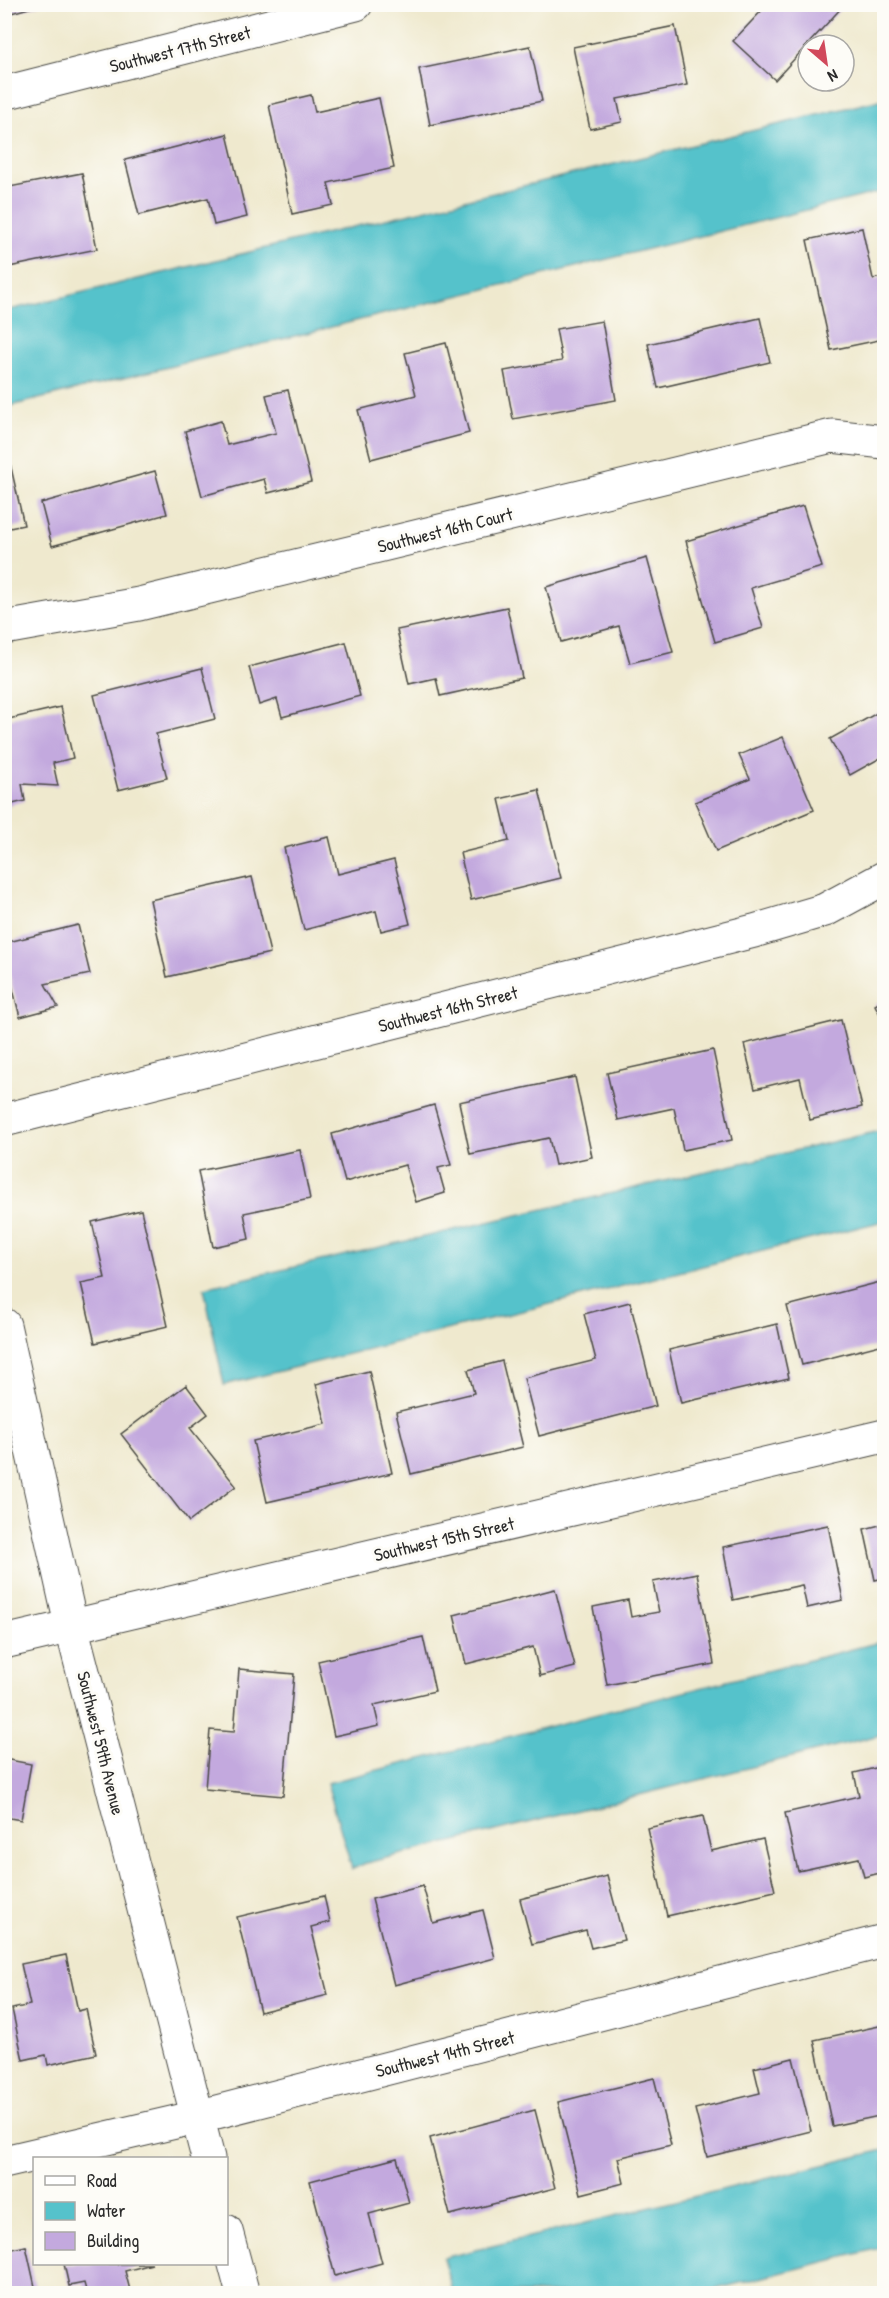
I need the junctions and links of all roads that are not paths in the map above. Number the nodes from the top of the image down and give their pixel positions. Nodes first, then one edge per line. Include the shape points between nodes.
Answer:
1 (356, 4) edge
2 (4, 93) edge
3 (885, 442) edge
4 (4, 628) edge
5 (885, 878) edge
6 (4, 1120) edge
7 (4, 1325) edge
8 (885, 1436) edge
9 (71, 1625) junction
10 (4, 1642) edge
11 (885, 1941) edge
12 (197, 2117) junction
13 (208, 2157) edge
14 (4, 2162) edge
15 (228, 2238) edge
16 (243, 2294) edge

1 - 2 street, Southwest 17th Street
3 - 4 street, Southwest 16th Court via 832,436 139,604
5 - 6 street, Southwest 16th Street via 825,910 754,932
7 - 9 street, Southwest 59th Avenue
8 - 9 street, Southwest 15th Street
9 - 10 street, Southwest 15th Street
9 - 12 street, Southwest 59th Avenue
11 - 12 street, Southwest 14th Street
12 - 13 street, Southwest 59th Avenue
12 - 14 street, Southwest 14th Street
15 - 16 street

